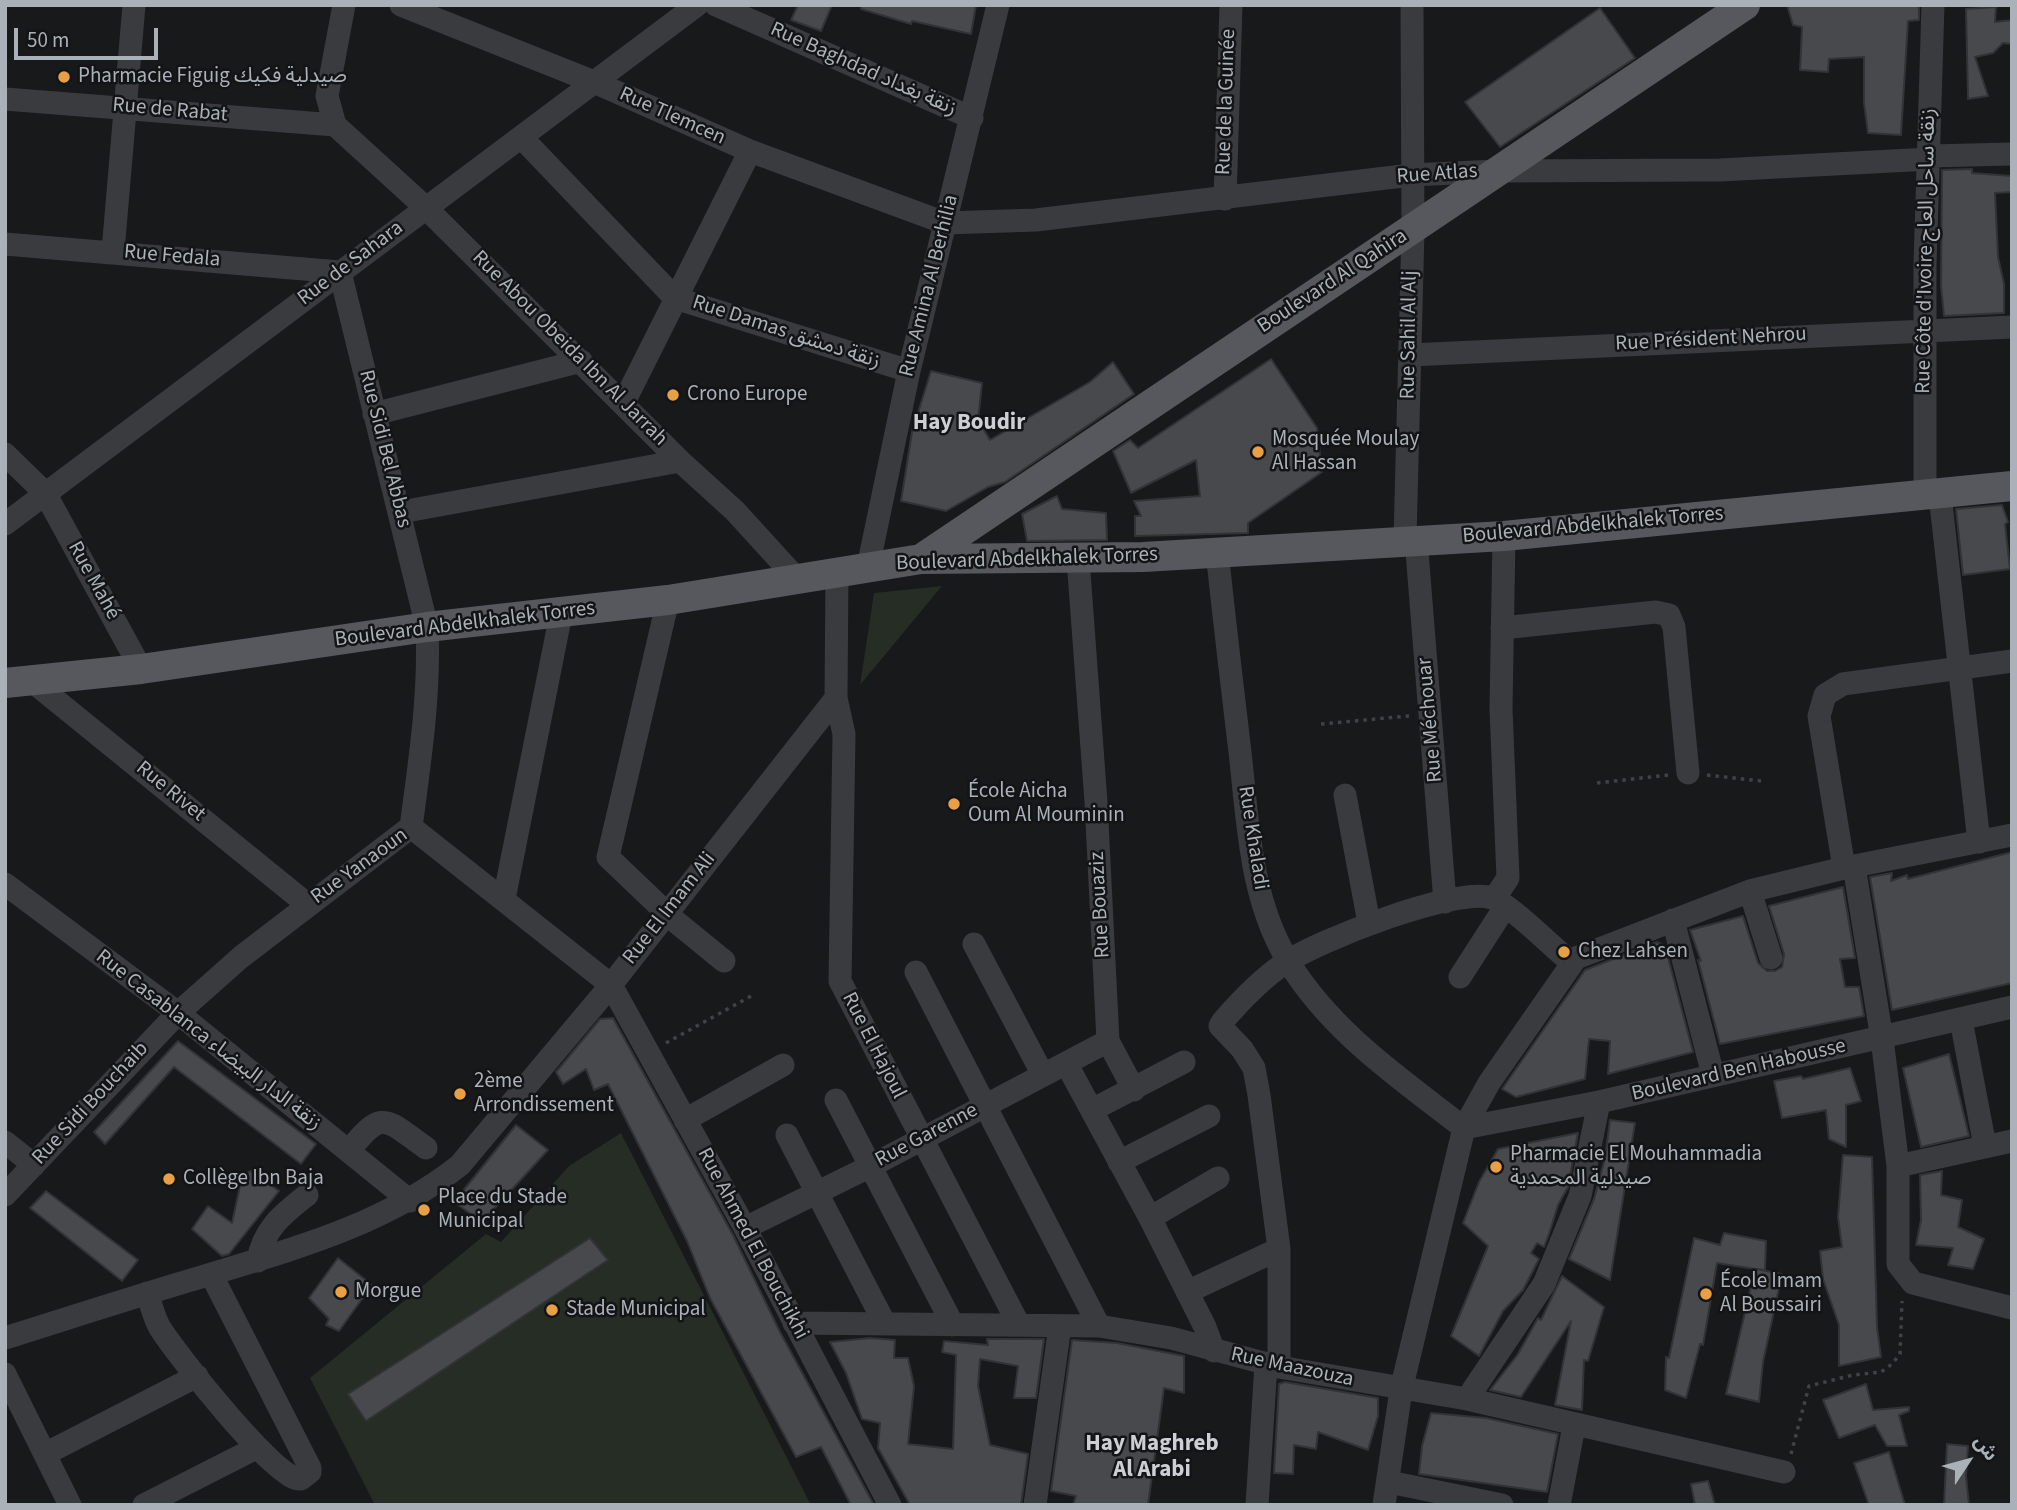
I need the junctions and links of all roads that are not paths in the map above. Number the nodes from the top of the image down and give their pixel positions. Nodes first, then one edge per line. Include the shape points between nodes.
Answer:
1 (134, 5) edge
2 (344, 5) edge
3 (401, 5) edge
4 (697, 5) edge
5 (716, 5) edge
6 (998, 5) edge
7 (1231, 5) edge
8 (1412, 5) edge
9 (1745, 5) edge
10 (1933, 5) edge
11 (594, 82) junction
12 (5, 99) edge
13 (125, 107) junction
14 (972, 118) junction
15 (334, 125) junction
16 (522, 138) junction
17 (750, 151) junction
18 (2012, 154) edge
19 (1930, 158) junction
20 (1497, 171) junction
21 (1411, 175) junction
22 (1225, 199) junction
23 (426, 208) junction
24 (945, 223) junction
25 (1413, 230) junction
26 (5, 244) edge
27 (113, 251) junction
28 (340, 272) junction
29 (675, 298) junction
30 (2012, 327) edge
31 (1925, 331) junction
32 (1410, 355) junction
33 (581, 360) junction
34 (909, 371) junction
35 (624, 402) junction
36 (374, 414) junction
37 (5, 454) edge
38 (680, 461) junction
39 (2012, 486) edge
40 (45, 493) junction
41 (1933, 495) junction
42 (401, 512) junction
43 (5, 524) edge
44 (1504, 536) junction
45 (1411, 539) junction
46 (1217, 551) junction
47 (921, 559) junction
48 (1078, 559) junction
49 (868, 567) junction
50 (837, 572) junction
51 (797, 579) junction
52 (668, 600) junction
53 (561, 614) junction
54 (427, 627) junction
55 (1502, 628) junction
56 (2012, 661) edge
57 (1961, 667) junction
58 (142, 668) junction
59 (18, 682) edge
60 (836, 698) junction
61 (1688, 773) dead end
62 (1345, 795) dead end
63 (411, 827) junction
64 (2012, 835) edge
65 (1979, 842) junction
66 (1849, 867) junction
67 (5, 884) edge
68 (1750, 891) junction
69 (504, 899) junction
70 (1445, 902) junction
71 (1499, 903) junction
72 (308, 905) junction
73 (668, 912) junction
74 (1673, 920) junction
75 (1369, 923) junction
76 (974, 944) dead end
77 (1771, 958) dead end
78 (724, 961) dead end
79 (1288, 961) junction
80 (1571, 962) junction
81 (916, 972) dead end
82 (1461, 977) dead end
83 (611, 985) junction
84 (2012, 1007) edge
85 (178, 1013) junction
86 (1961, 1020) junction
87 (1882, 1039) junction
88 (1108, 1041) junction
89 (1184, 1062) dead end
90 (1066, 1063) junction
91 (783, 1065) dead end
92 (1043, 1075) junction
93 (1713, 1076) junction
94 (1134, 1090) junction
95 (836, 1100) dead end
96 (1599, 1102) junction
97 (985, 1105) junction
98 (1092, 1110) junction
99 (1209, 1116) dead end
100 (685, 1120) junction
101 (1464, 1128) junction
102 (787, 1135) dead end
103 (921, 1139) junction
104 (2012, 1141) edge
105 (5, 1142) edge
106 (1986, 1146) junction
107 (426, 1148) dead end
108 (349, 1151) junction
109 (1119, 1162) junction
110 (34, 1165) junction
111 (871, 1166) junction
112 (1898, 1166) junction
113 (1218, 1178) dead end
114 (817, 1193) junction
115 (5, 1195) edge
116 (307, 1195) dead end
117 (410, 1201) junction
118 (1150, 1219) junction
119 (745, 1228) junction
120 (1279, 1249) junction
121 (258, 1261) junction
122 (211, 1274) junction
123 (1187, 1292) junction
124 (146, 1293) junction
125 (2012, 1308) edge
126 (794, 1323) junction
127 (885, 1324) junction
128 (953, 1325) junction
129 (1019, 1325) junction
130 (1060, 1326) junction
131 (1099, 1326) junction
132 (5, 1338) edge
133 (1214, 1351) junction
134 (1272, 1366) junction
135 (5, 1374) edge
136 (197, 1376) junction
137 (1401, 1390) junction
138 (1468, 1399) junction
139 (1574, 1426) junction
140 (256, 1448) junction
141 (45, 1454) junction
142 (1784, 1472) road end
143 (1389, 1482) junction
144 (70, 1505) edge
145 (144, 1505) edge
146 (890, 1505) edge
147 (1035, 1505) edge
148 (1257, 1505) edge
149 (1384, 1505) edge
150 (1502, 1505) edge
151 (1559, 1505) edge

1 - 13 street
2 - 15 street via 327,96
3 - 11 street, Rue Tlemcen
4 - 11 street, Rue de Sahara
5 - 14 street, Rue Baghdad زنقة بغداد
6 - 14 street, Rue Amina Al Berhilia
7 - 22 street, Rue de la Guinée
8 - 21 street, Rue Sahil Al Alj
9 - 20 main road, Boulevard Al Qahira
10 - 19 street, Rue Côte d'Ivoire زنقة ساحل العاج
11 - 16 street, Rue de Sahara
11 - 17 street, Rue Tlemcen
12 - 13 street, Rue de Rabat
13 - 15 street, Rue de Rabat
13 - 27 street
14 - 24 street, Rue Amina Al Berhilia
15 - 23 street, Rue Abou Obeida Ibn Al Jarrah
16 - 23 street, Rue de Sahara
16 - 29 street, Rue Damas زنقة دمشق
17 - 24 street, Rue Tlemcen
17 - 29 street
18 - 19 street, Rue Atlas
19 - 20 street, Rue Atlas via 1720,170
19 - 31 street, Rue Côte d'Ivoire زنقة ساحل العاج
20 - 21 street, Rue Atlas
20 - 25 main road, Boulevard Al Qahira
21 - 22 street, Rue Atlas
21 - 25 street, Rue Sahil Al Alj
22 - 24 street, Rue Atlas via 1036,220
23 - 28 street, Rue de Sahara
23 - 33 street, Rue Abou Obeida Ibn Al Jarrah
24 - 34 street, Rue Amina Al Berhilia
25 - 32 street, Rue Sahil Al Alj
25 - 47 main road, Boulevard Al Qahira
26 - 27 street, Rue Fedala
27 - 28 street, Rue Fedala
28 - 36 street, Rue Sidi Bel Abbas
28 - 40 street, Rue de Sahara
29 - 34 street, Rue Damas زنقة دمشق
29 - 35 street
30 - 31 street, Rue Président Nehrou
31 - 32 street, Rue Président Nehrou
31 - 41 street, Rue Côte d'Ivoire زنقة ساحل العاج
32 - 45 street, Rue Sahil Al Alj
33 - 35 street, Rue Abou Obeida Ibn Al Jarrah
33 - 36 street
34 - 49 street, Rue Amina Al Berhilia
35 - 38 street, Rue Abou Obeida Ibn Al Jarrah
36 - 42 street, Rue Sidi Bel Abbas
37 - 40 street, Rue Mahé
38 - 42 street
38 - 51 street, Rue Abou Obeida Ibn Al Jarrah
39 - 41 main road, Boulevard Abdelkhalek Torres
40 - 43 street, Rue de Sahara
40 - 58 street, Rue Mahé
41 - 44 main road, Boulevard Abdelkhalek Torres
41 - 57 street, Rue Côte d'Ivoire زنقة ساحل العاج
42 - 54 street, Rue Sidi Bel Abbas
44 - 45 main road, Boulevard Abdelkhalek Torres
44 - 55 street
45 - 46 main road, Boulevard Abdelkhalek Torres
45 - 70 street, Rue Méchouar
46 - 48 main road, Boulevard Abdelkhalek Torres
46 - 79 street, Rue Khaladi via 1252,859 1269,919
47 - 48 main road, Boulevard Abdelkhalek Torres
47 - 49 main road, Boulevard Abdelkhalek Torres
48 - 88 street, Rue Bouaziz
49 - 50 main road, Boulevard Abdelkhalek Torres
50 - 51 main road, Boulevard Abdelkhalek Torres
50 - 60 street
51 - 52 main road, Boulevard Abdelkhalek Torres
52 - 53 main road, Boulevard Abdelkhalek Torres
52 - 73 street via 608,857
53 - 54 main road, Boulevard Abdelkhalek Torres
53 - 69 street
54 - 58 main road, Boulevard Abdelkhalek Torres
54 - 63 street, Rue Sidi Bel Abbas via 422,742
55 - 61 street via 1656,612 1668,615 1674,627
55 - 71 street via 1508,878
56 - 57 street
57 - 65 street, Rue Côte d'Ivoire زنقة ساحل العاج
57 - 66 street via 1843,684 1822,699 1819,716
58 - 59 main road, Boulevard Abdelkhalek Torres
59 - 72 street, Rue Rivet
60 - 73 street, Rue El Imam Ali
60 - 103 street, Rue El Hajoul via 844,734 840,981
62 - 75 street
63 - 69 street, Rue Yanaoun
63 - 72 street, Rue Yanaoun
64 - 65 street
65 - 66 street
66 - 68 street
66 - 87 street
67 - 85 street, Rue Casablanca زنقة الدار البيضاء
68 - 74 street
68 - 77 street
69 - 83 street, Rue Yanaoun
70 - 71 street via 1483,896
70 - 75 street
71 - 80 street
71 - 82 street
72 - 85 street, Rue Yanaoun
73 - 78 street
73 - 83 street, Rue El Imam Ali
74 - 80 street
74 - 93 street
75 - 79 street
76 - 92 street
79 - 101 street, Rue Khaladi via 1354,1040
79 - 120 street via 1248,993 1220,1026 1254,1068
80 - 101 street
81 - 97 street
83 - 100 street, Rue Ahmed El Bouchikhi
83 - 117 street, Rue El Imam Ali via 460,1166
84 - 86 street, Boulevard Ben Habousse
85 - 108 street, Rue Casablanca زنقة الدار البيضاء
85 - 110 street, Rue Sidi Bouchaib
86 - 87 street, Boulevard Ben Habousse
86 - 106 street
87 - 93 street, Boulevard Ben Habousse
87 - 112 street
88 - 90 street, Rue Garenne
88 - 94 street
89 - 94 street
90 - 92 street, Rue Garenne
90 - 98 street
91 - 100 street
92 - 97 street, Rue Garenne
93 - 96 street, Boulevard Ben Habousse
94 - 98 street
95 - 111 street
96 - 101 street, Boulevard Ben Habousse
96 - 138 street via 1580,1196 1544,1284
97 - 103 street, Rue Garenne
97 - 131 street
98 - 109 street
99 - 109 street
100 - 119 street, Rue Ahmed El Bouchikhi
101 - 137 street
102 - 114 street
103 - 111 street, Rue Garenne
103 - 129 street, Rue El Hajoul
104 - 106 street
105 - 110 street
106 - 112 street
107 - 108 street via 387,1122 377,1122 367,1127
108 - 117 street, Rue Casablanca زنقة الدار البيضاء
109 - 118 street
110 - 115 street, Rue Sidi Bouchaib
111 - 114 street, Rue Garenne
111 - 128 street
112 - 125 street via 1898,1264 1903,1275 1913,1283
113 - 118 street
114 - 119 street, Rue Garenne
114 - 127 street
116 - 121 street via 270,1227
117 - 121 street, Rue El Imam Ali via 347,1230
118 - 123 street
119 - 126 street, Rue Ahmed El Bouchikhi
120 - 123 street
120 - 134 street
121 - 122 street, Rue El Imam Ali
122 - 124 street, Rue El Imam Ali
122 - 140 street via 310,1472 296,1481
123 - 133 street
124 - 132 street, Rue El Imam Ali
124 - 136 street via 160,1327
126 - 127 street, Rue Maazouza
126 - 146 street, Rue Ahmed El Bouchikhi
127 - 128 street, Rue Maazouza
128 - 129 street, Rue Maazouza
129 - 130 street, Rue Maazouza
130 - 131 street, Rue Maazouza
130 - 147 street
131 - 133 street, Rue Maazouza via 1171,1338
133 - 134 street, Rue Maazouza
134 - 137 street, Rue Maazouza
134 - 148 street
135 - 141 street
136 - 140 street
136 - 141 street
137 - 138 street, Rue Maazouza
137 - 143 street
138 - 139 street, Rue Maazouza
139 - 142 street, Rue Maazouza
139 - 151 street
140 - 145 street
141 - 144 street
143 - 149 street
143 - 150 street

